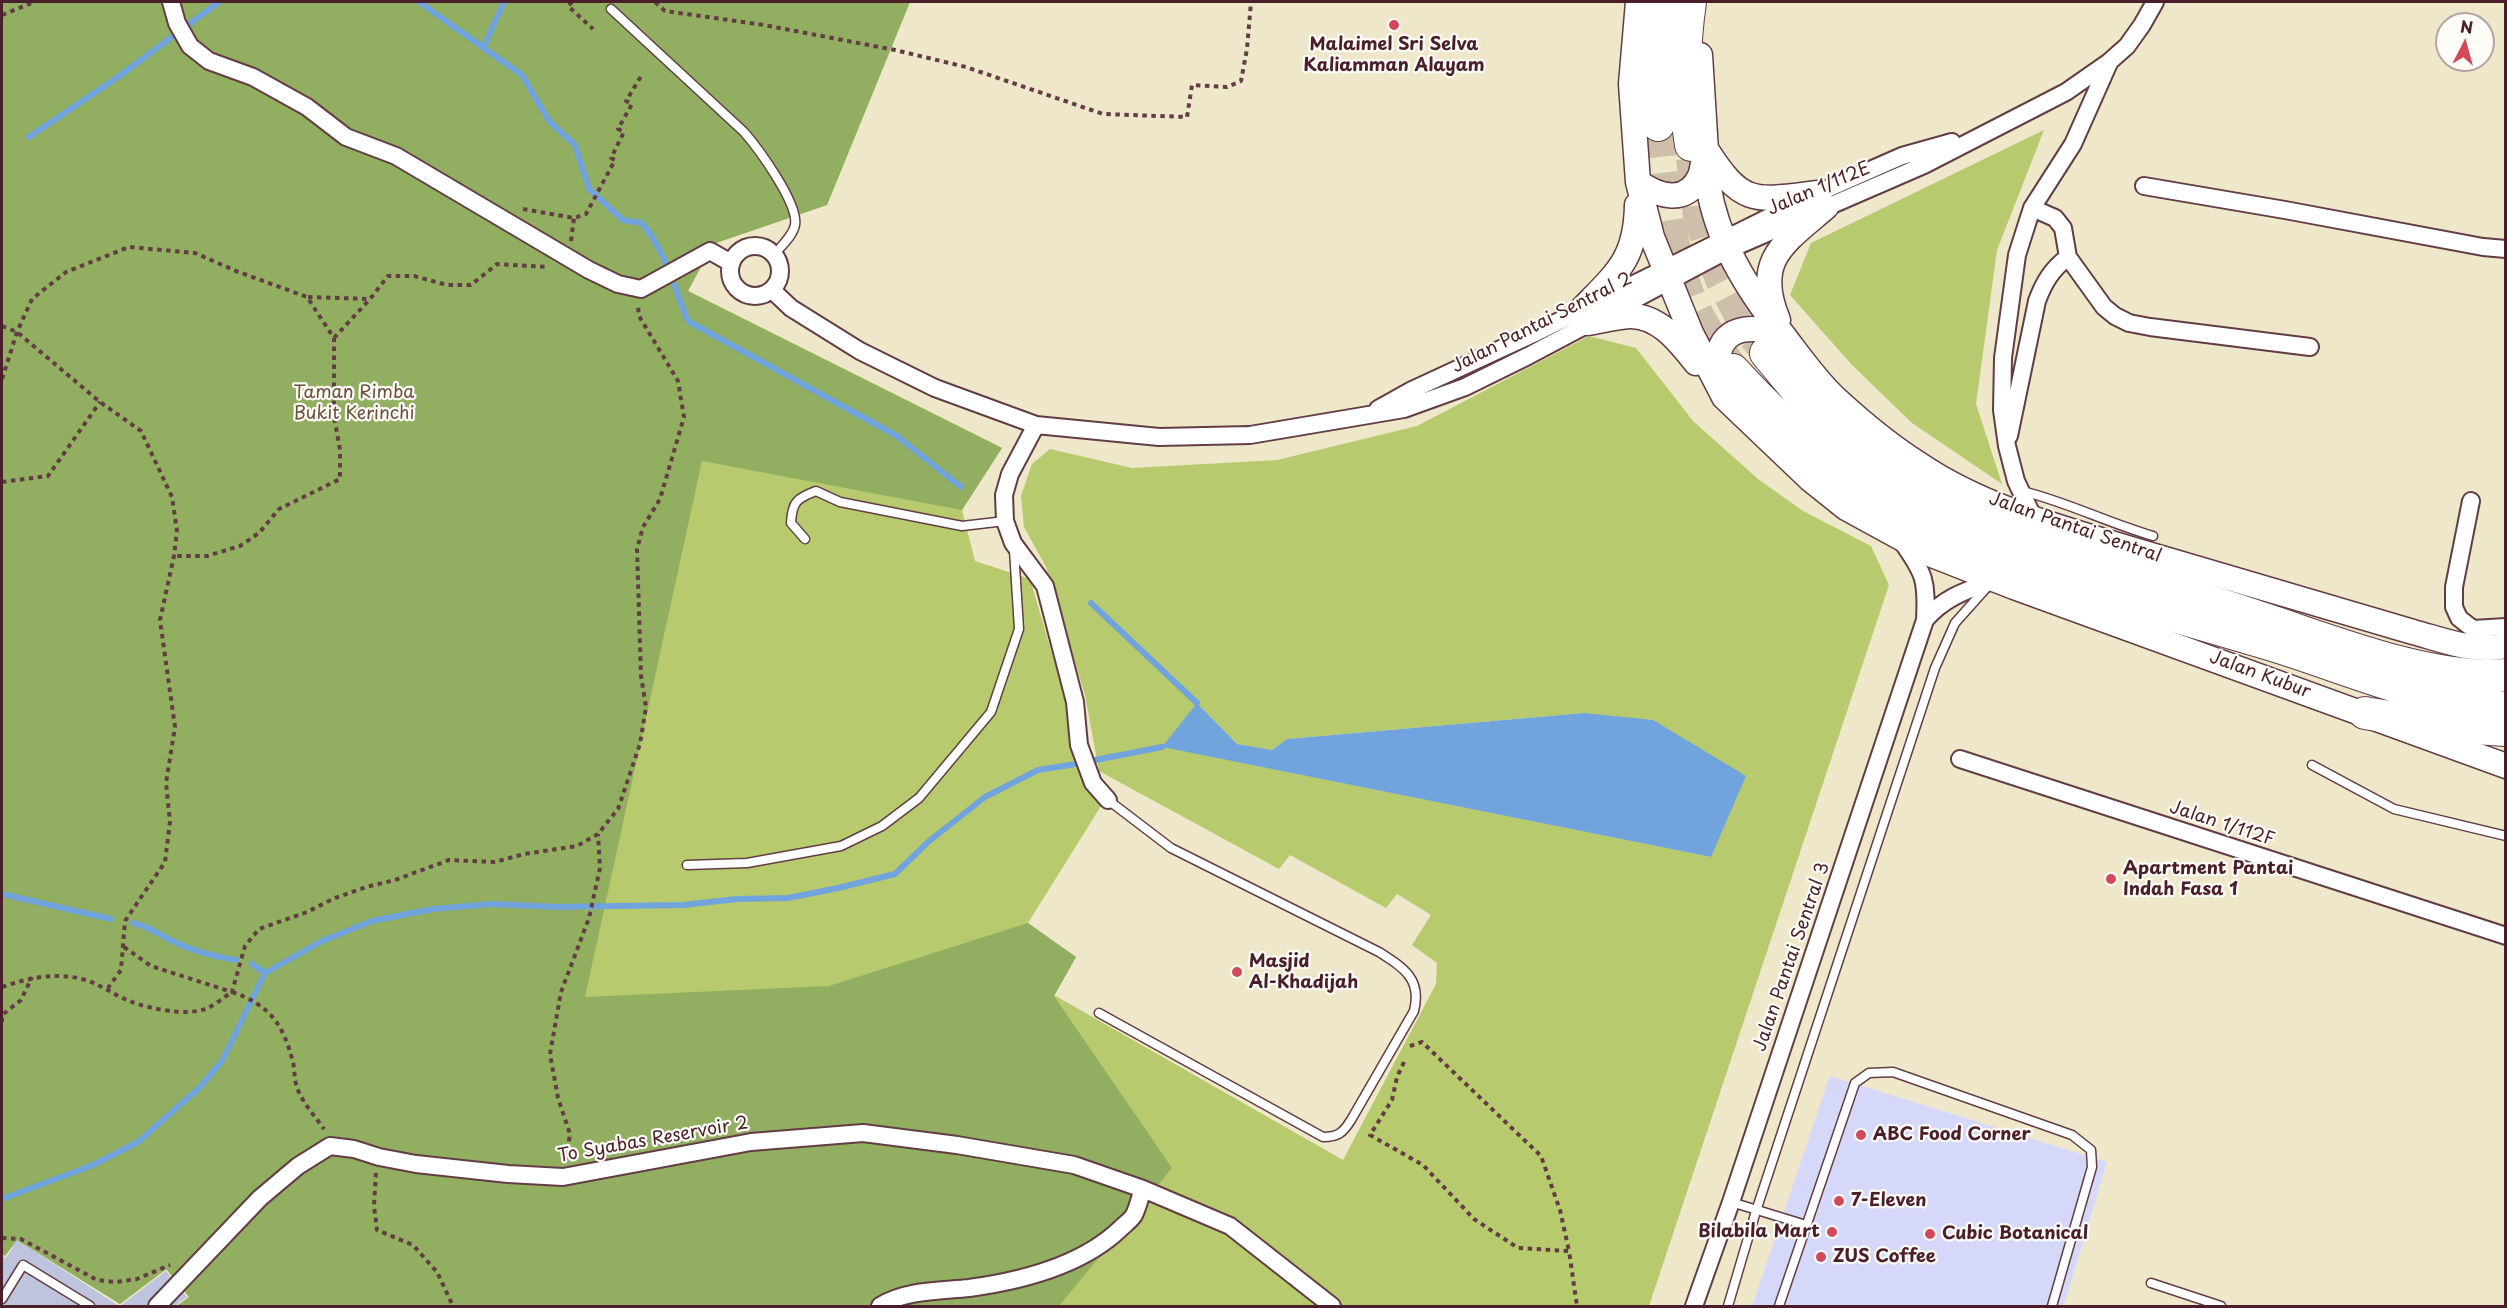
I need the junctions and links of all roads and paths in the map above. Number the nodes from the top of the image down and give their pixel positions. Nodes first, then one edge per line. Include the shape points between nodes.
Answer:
1 (34, 2) edge
2 (171, 2) edge
3 (572, 2) edge
4 (655, 2) edge
5 (1251, 2) edge
6 (1638, 2) edge
7 (1661, 2) edge
8 (1690, 2) edge
9 (1703, 2) edge
10 (2155, 2) edge
11 (611, 9) dead end
12 (2, 15) edge
13 (593, 29) dead end
14 (2109, 62) junction
15 (642, 74) dead end
16 (1658, 125) tunnel mouth
17 (1698, 147) junction
18 (1638, 182) junction
19 (2144, 186) dead end
20 (1822, 200) junction
21 (2031, 208) junction
22 (574, 218) junction
23 (506, 222) junction
24 (1725, 244) junction
25 (2505, 249) edge
26 (565, 255) junction
27 (774, 255) junction
28 (2068, 256) junction
29 (731, 263) junction
30 (1666, 275) junction
31 (648, 285) junction
32 (772, 290) junction
33 (307, 297) junction
34 (370, 299) junction
35 (1585, 316) junction
36 (2, 326) edge
37 (17, 332) junction
38 (334, 338) junction
39 (1775, 345) junction
40 (2310, 347) dead end
41 (2, 379) edge
42 (1729, 383) junction
43 (100, 402) junction
44 (1036, 424) junction
45 (2007, 446) junction
46 (2, 482) edge
47 (2021, 491) junction
48 (2471, 501) dead end
49 (1005, 521) junction
50 (2046, 523) junction
51 (2153, 536) dead end
52 (1898, 537) junction
53 (805, 539) dead end
54 (1013, 543) junction
55 (174, 556) junction
56 (2004, 584) junction
57 (1925, 620) junction
58 (2505, 627) edge
59 (2268, 632) junction
60 (2505, 646) edge
61 (2505, 675) edge
62 (2366, 713) junction
63 (2505, 716) edge
64 (1960, 759) dead end
65 (2312, 765) dead end
66 (2505, 766) edge
67 (1108, 800) joint
68 (598, 834) junction
69 (2505, 836) edge
70 (687, 865) dead end
71 (2505, 936) edge
72 (124, 948) junction
73 (32, 976) junction
74 (2, 987) edge
75 (108, 988) junction
76 (232, 992) junction
77 (1099, 1012) dead end
78 (2, 1014) edge
79 (2, 1022) edge
80 (330, 1146) junction
81 (379, 1157) junction
82 (563, 1177) junction
83 (1143, 1189) junction
84 (1731, 1202) junction
85 (1756, 1211) junction
86 (1806, 1225) junction
87 (2, 1238) edge
88 (1569, 1251) junction
89 (186, 1276) junction
90 (2151, 1283) dead end
91 (2, 1299) edge
92 (90, 1306) edge
93 (157, 1306) edge
94 (453, 1306) edge
95 (880, 1306) edge
96 (1332, 1306) edge
97 (1577, 1306) edge
98 (1694, 1306) edge
99 (1728, 1306) edge
100 (1779, 1306) edge
101 (2052, 1306) edge
102 (2221, 1306) edge

1 - 12 path
2 - 23 street via 190,46 209,62 253,77 307,107 346,137 396,156
3 - 13 path via 568,6
4 - 5 path via 665,10 764,25 966,67 1103,114 1187,117 1192,85 1227,87 1241,81
6 - 18 main road via 1631,84
7 - 16 highway
8 - 17 highway via 1684,57 1685,108
9 - 17 main road, Jalan Pantai Sentral
10 - 14 street, Jalan 1/112E via 2127,46
11 - 27 lane via 761,151 795,216 794,230
14 - 20 street, Jalan 1/112E via 2066,92 1986,132 1902,156
14 - 21 street via 2073,144
15 - 22 path via 618,129 624,132 611,158 615,160 586,214
17 - 18 main road via 1700,177 1690,189 1678,196 1662,196
17 - 20 main road via 1732,184 1752,197
17 - 24 main road, Jalan Pantai Sentral via 1710,203
18 - 30 main road
18 - 35 main road via 1637,231 1629,253
19 - 25 street
20 - 24 street, Jalan 1/112E
20 - 39 main road via 1772,262 1768,282
21 - 28 street via 2055,218 2063,228
21 - 45 street via 2017,255 2003,358 2002,410
22 - 23 path via 524,209 514,211
22 - 26 path
23 - 26 street
24 - 30 street, Jalan 1/112E
24 - 39 main road, Jalan Pantai Sentral
26 - 31 street via 618,284
26 - 34 path via 547,267 497,264 471,285 388,276
27 - 29 street via 754,247 740,252
27 - 32 street via 780,273
28 - 40 street via 2104,307 2129,323
28 - 45 street via 2045,280 2037,301
29 - 31 street via 710,251
29 - 32 street via 731,277 738,290 751,296
30 - 35 street, Jalan Pantai Sentral 2
30 - 42 main road via 1691,333
31 - 68 path via 639,316 678,381 684,417 660,499 643,527 637,549 641,676 646,707 640,744 618,809
32 - 44 street, Jalan Pantai Sentral 2 via 791,308 860,351 935,388
33 - 34 path
33 - 37 path via 195,253 129,247 66,272 32,299
33 - 38 path
34 - 38 path
35 - 42 main road via 1649,320 1671,333
35 - 44 street, Jalan Pantai Sentral 2 via 1533,334 1412,390 1364,417 1250,435 1159,437
36 - 37 path
37 - 41 path
37 - 43 path
38 - 55 path via 334,416 340,479 279,509 260,533 240,546 207,556
39 - 42 main road via 1755,328 1733,334 1722,346 1717,362
39 - 50 main road, Jalan Pantai Sentral via 1880,436 1921,466 1960,488
39 - 59 highway via 1807,404 1841,440 1902,484 2008,532
42 - 52 main road via 1810,480 1846,508
42 - 59 highway via 1840,472 1942,535 2058,579
43 - 46 path via 48,476
43 - 55 path via 141,431 172,496 177,531
44 - 49 street via 1010,474 1004,495
45 - 47 street
47 - 50 street
47 - 51 lane
48 - 58 street via 2454,587 2454,607 2459,618 2473,629
49 - 53 lane via 962,526 840,502 816,491 802,496 792,508 791,523
49 - 54 street
50 - 59 highway
50 - 60 main road, Jalan Pantai Sentral via 2471,647
52 - 56 main road
52 - 57 street, Jalan Pantai Sentral 3 via 1921,568
54 - 67 street via 1045,586 1075,702 1079,744 1094,783
54 - 70 lane via 1019,629 991,712 919,798 882,826 842,846 747,862
55 - 72 path via 160,620 176,727 166,783 170,822 165,862 125,921
56 - 57 street, Jalan Pantai Sentral 3 via 1951,597 1936,606
56 - 59 highway
56 - 62 main road, Jalan Kubur
56 - 85 lane via 1955,623 1935,668
57 - 84 street, Jalan Pantai Sentral 3
59 - 61 highway via 2470,676
59 - 63 highway via 2410,692
62 - 63 highway via 2443,726
62 - 66 main road, Jalan Kubur
64 - 71 street, Jalan 1/112F
65 - 69 lane via 2394,809
67 - 77 lane via 1171,848 1398,964 1412,979 1418,996 1414,1011 1351,1120 1335,1137 1323,1137
68 - 76 path via 577,846 495,862 449,860 259,929 245,946
68 - 82 path via 600,868 589,918 561,992 550,1054 570,1134
72 - 75 path via 121,970
72 - 76 path via 151,966
73 - 74 path
73 - 75 path via 82,979
73 - 78 path via 21,1000
75 - 76 path via 132,1002 176,1012 205,1009
76 - 80 path via 264,1006 282,1030 296,1088 307,1109 324,1127
78 - 79 path
80 - 81 street, To Syabas Reservoir 2
80 - 89 street via 298,1166 260,1198
81 - 82 street, To Syabas Reservoir 2
81 - 94 path via 374,1206 377,1230 413,1245 437,1272
82 - 83 street, To Syabas Reservoir 2 via 751,1142 863,1133 1074,1165
83 - 95 street via 1134,1216 1109,1240 1071,1261 1028,1275 925,1292
83 - 96 street, To Syabas Reservoir 2 via 1230,1226
84 - 85 lane
84 - 98 street, Jalan Pantai Sentral 3
85 - 86 lane
85 - 99 lane
86 - 100 lane
86 - 101 lane via 1856,1083 1869,1073 1893,1072 2072,1135 2091,1150 2092,1167
87 - 89 path via 21,1239 97,1280 137,1279 167,1265 175,1266
88 - 88 path via 1541,1156 1422,1042 1411,1045 1392,1100 1370,1135 1423,1165 1474,1219 1510,1244 1518,1248
88 - 97 path
89 - 93 street
90 - 102 lane
91 - 92 lane via 23,1265

